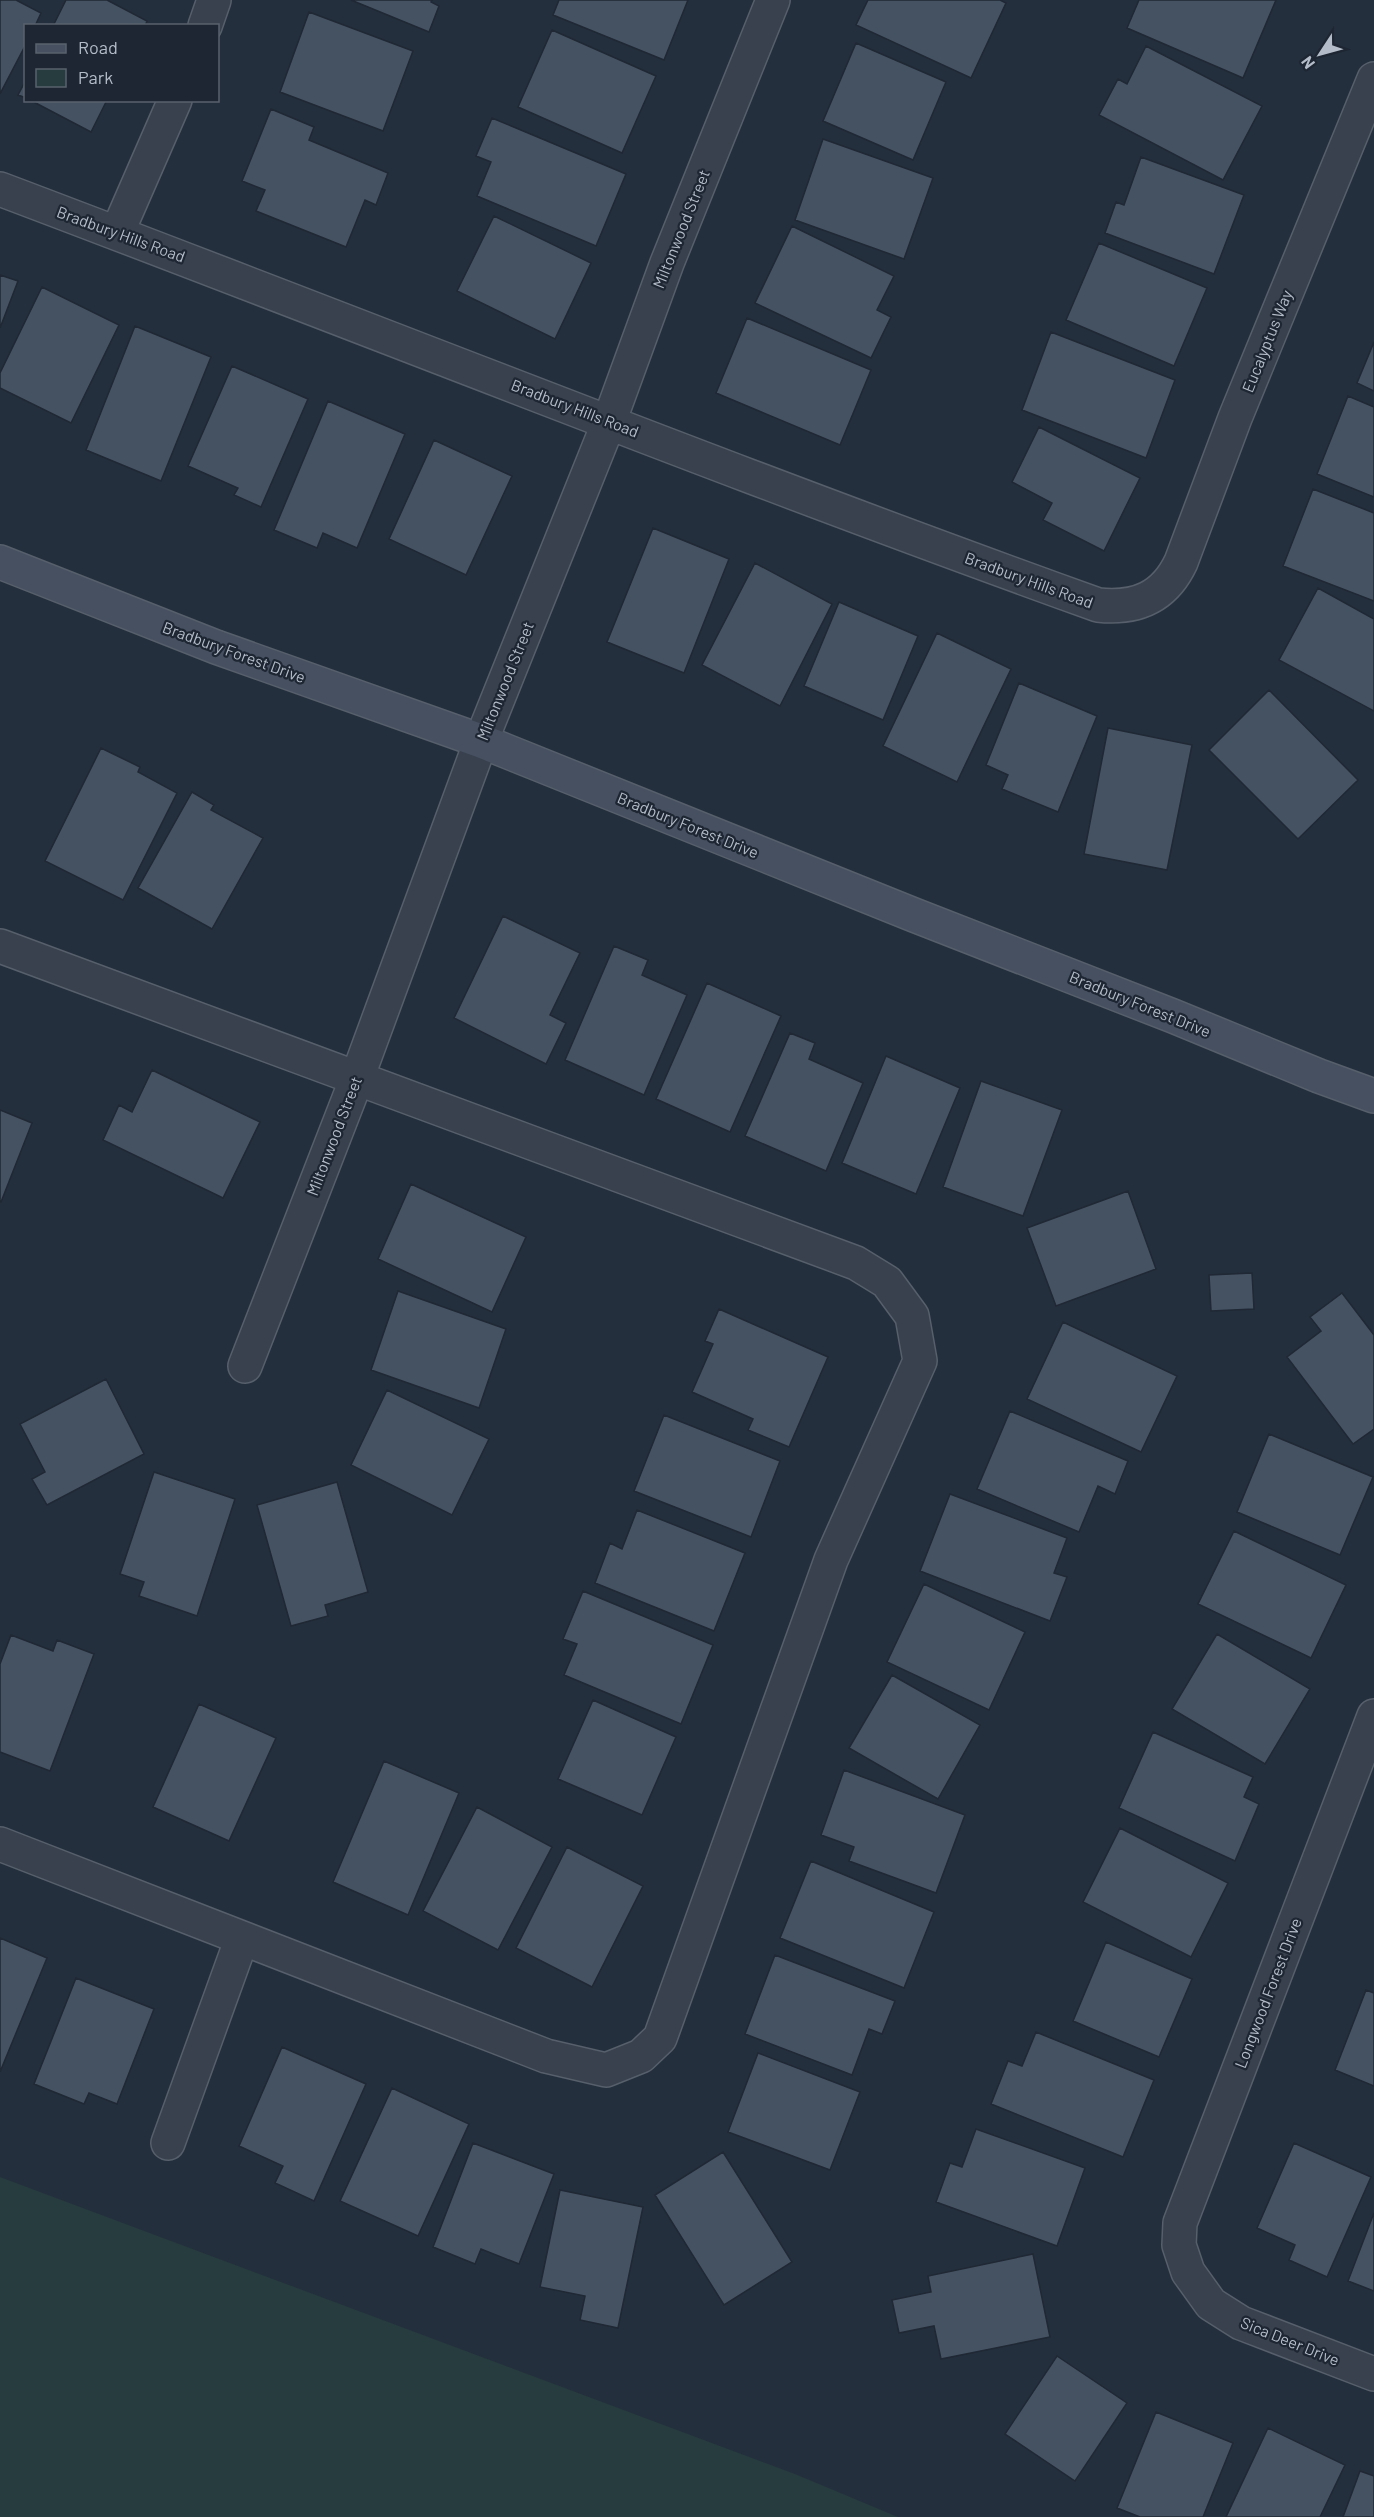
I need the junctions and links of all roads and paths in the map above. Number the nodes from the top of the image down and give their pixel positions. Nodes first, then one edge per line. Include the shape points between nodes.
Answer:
1 (214, 0) edge
2 (774, 0) edge
3 (206, 24) edge
4 (1374, 79) edge
5 (174, 102) edge
6 (0, 189) edge
7 (117, 233) junction
8 (609, 422) junction
9 (0, 562) edge
10 (1152, 596) joint
11 (481, 741) junction
12 (0, 946) edge
13 (357, 1078) junction
14 (1374, 1096) edge
15 (245, 1366) dead end
16 (1374, 1716) edge
17 (0, 1844) edge
18 (243, 1938) junction
19 (168, 2144) dead end
20 (1188, 2272) joint
21 (1374, 2373) edge

1 - 3 street
2 - 8 street, Miltonwood Street via 667,263
4 - 10 street, Eucalyptus Way via 1235,418 1181,562 1175,575
5 - 7 street
6 - 7 street, Bradbury Hills Road
7 - 8 street, Bradbury Hills Road
8 - 10 street, Bradbury Hills Road via 1098,605 1121,608
8 - 11 street, Miltonwood Street
9 - 11 street, Bradbury Forest Drive via 216,647
11 - 13 street, Miltonwood Street
11 - 14 street, Bradbury Forest Drive
12 - 13 street
13 - 15 street, Miltonwood Street
13 - 18 street via 856,1263 887,1282 912,1316 920,1361 831,1560 660,2037 641,2056 606,2070 546,2056
16 - 20 street, Longwood Forest Drive via 1180,2223 1179,2245
17 - 18 street
18 - 19 street
20 - 21 street, Sica Deer Drive via 1211,2304 1241,2323

